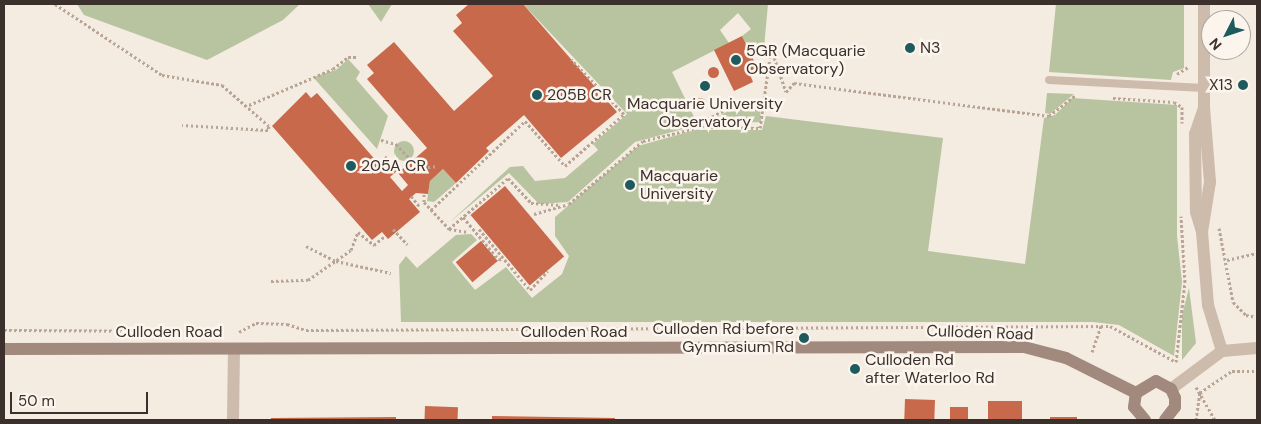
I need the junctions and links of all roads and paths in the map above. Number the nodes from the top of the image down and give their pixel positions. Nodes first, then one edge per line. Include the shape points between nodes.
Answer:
1 (55, 4) edge
2 (1204, 4) edge
3 (788, 45) dead end
4 (771, 48) junction
5 (356, 57) dead end
6 (1188, 58) dead end
7 (571, 59) dead end
8 (1175, 76) dead end
9 (1049, 80) dead end
10 (1204, 88) junction
11 (1085, 96) dead end
12 (1105, 98) dead end
13 (731, 101) dead end
14 (248, 105) junction
15 (765, 105) junction
16 (733, 106) junction
17 (182, 125) dead end
18 (701, 127) junction
19 (1182, 133) dead end
20 (381, 140) dead end
21 (576, 147) dead end
22 (580, 152) junction
23 (412, 161) dead end
24 (438, 166) dead end
25 (418, 168) dead end
26 (424, 194) dead end
27 (412, 196) dead end
28 (569, 204) junction
29 (419, 206) dead end
30 (1181, 206) dead end
31 (431, 210) junction
32 (534, 214) dead end
33 (463, 217) junction
34 (393, 229) dead end
35 (449, 229) junction
36 (480, 229) dead end
37 (468, 232) dead end
38 (385, 236) dead end
39 (484, 239) junction
40 (407, 244) dead end
41 (306, 246) dead end
42 (1257, 253) edge
43 (336, 261) junction
44 (548, 271) dead end
45 (391, 273) dead end
46 (271, 281) dead end
47 (1257, 317) edge
48 (1101, 326) junction
49 (4, 330) edge
50 (234, 348) junction
51 (1257, 348) edge
52 (4, 349) edge
53 (1222, 351) junction
54 (1092, 352) dead end
55 (1257, 371) edge
56 (1196, 386) dead end
57 (1172, 389) junction
58 (1136, 393) junction
59 (1200, 393) junction
60 (232, 420) edge
61 (1146, 420) edge
62 (1165, 420) edge
63 (1196, 420) edge
64 (1215, 420) edge

1 - 14 path via 162,75 214,82
2 - 10 street
3 - 4 path
4 - 11 path via 786,92 794,84 1048,116 1068,97
4 - 15 path
5 - 14 path via 348,57 333,69
6 - 8 path via 1188,68
7 - 22 path via 624,114
9 - 10 lane
10 - 53 street via 1204,108 1195,134 1196,212 1202,232 1208,305
12 - 19 path via 1174,102 1182,107
13 - 16 path
14 - 17 path via 268,130
15 - 16 path
15 - 18 path via 760,128
16 - 18 path via 703,121
18 - 28 path via 638,143
20 - 23 path via 396,144
21 - 22 path
22 - 31 path via 565,166 525,121 488,154 491,158
24 - 25 path
26 - 31 path via 424,202
27 - 29 path
28 - 32 path
28 - 33 path via 538,206 508,178
30 - 48 path via 1185,282 1176,362 1120,329
31 - 35 path
33 - 35 path
33 - 39 path
34 - 40 path
35 - 37 path
36 - 39 path
38 - 43 path via 374,245 358,232 351,250
39 - 44 path via 530,290
41 - 43 path
42 - 47 path via 1227,260 1233,302 1246,315
43 - 45 path
43 - 46 path via 308,280
48 - 49 path via 306,330 287,324 256,323 242,332
48 - 54 path
50 - 52 street, Culloden Road
50 - 58 street, Culloden Road via 1024,347 1066,358
50 - 60 street
51 - 53 street
53 - 57 street
55 - 59 path via 1232,371
56 - 59 path
57 - 58 street via 1156,381
57 - 62 street via 1175,407
58 - 61 street via 1134,407
59 - 63 path
59 - 64 path

